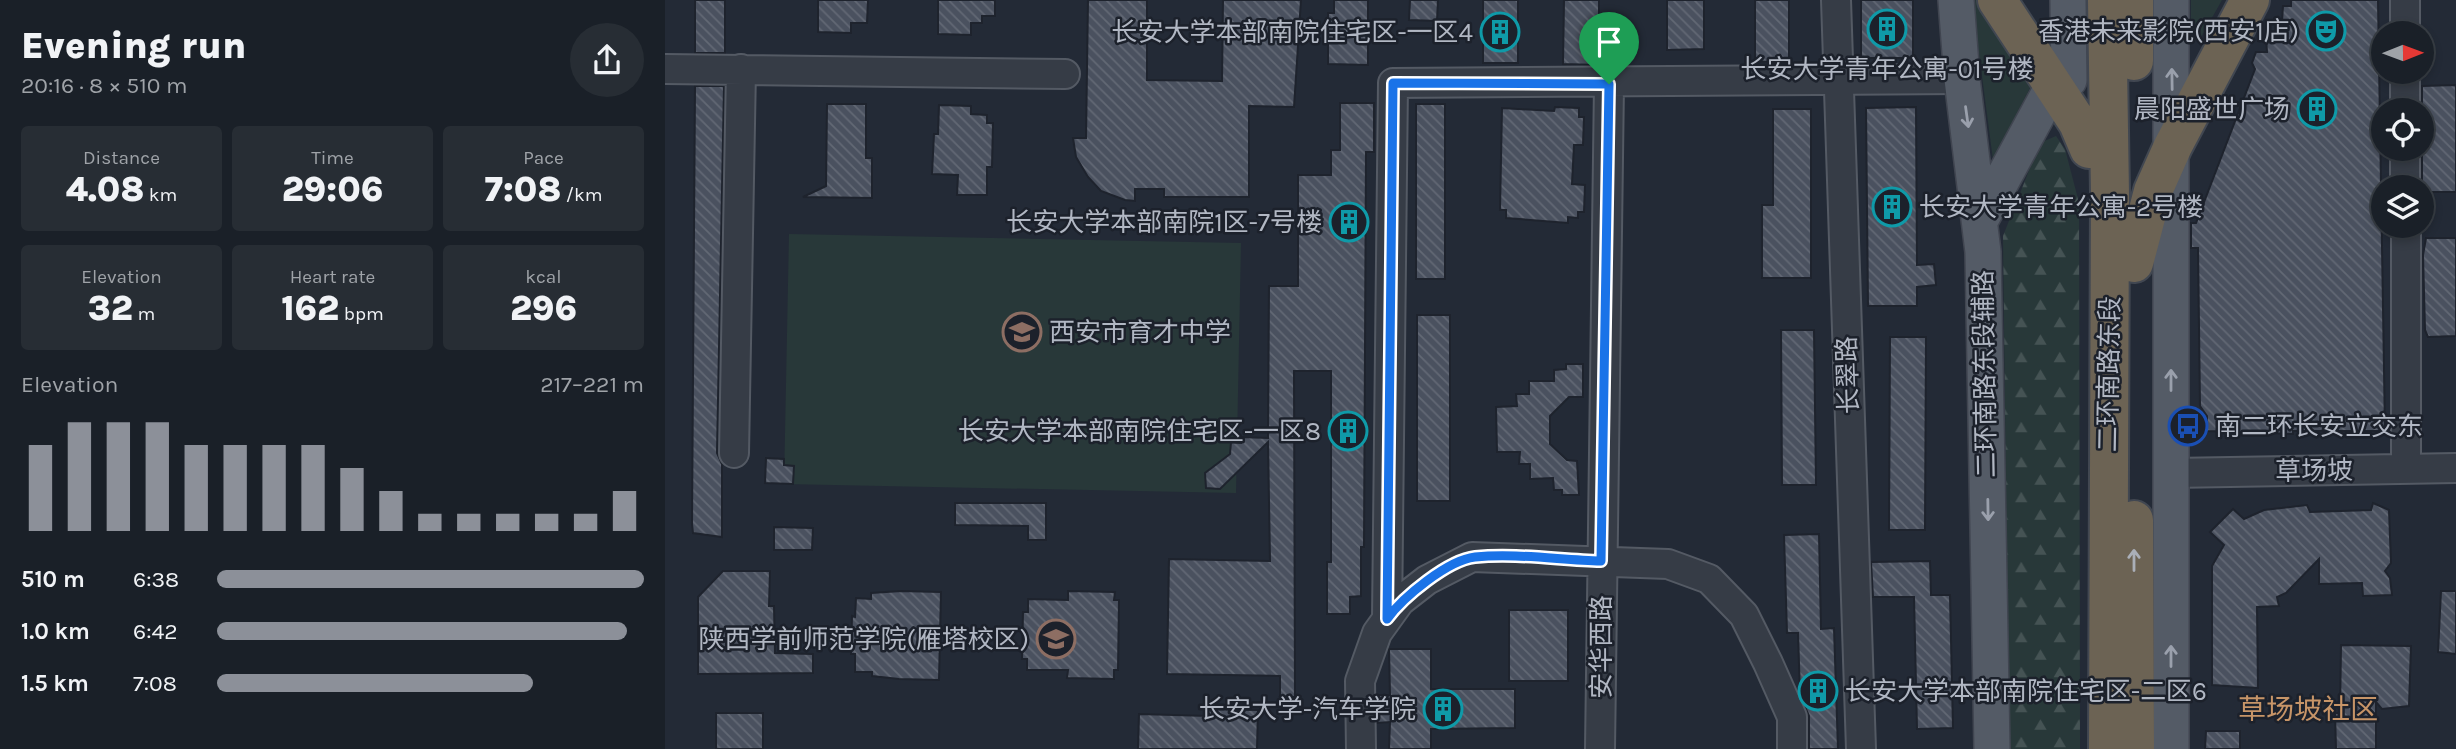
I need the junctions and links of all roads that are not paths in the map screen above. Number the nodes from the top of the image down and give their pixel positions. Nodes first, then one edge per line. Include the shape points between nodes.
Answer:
1 (1836, 0) edge
2 (1956, 0) edge
3 (1997, 0) edge
4 (2068, 0) edge
5 (2089, 0) edge
6 (2107, 0) edge
7 (2134, 0) edge
8 (2171, 0) edge
9 (2250, 0) edge
10 (2405, 0) edge
11 (2405, 21) edge
12 (665, 69) edge
13 (741, 69) junction
14 (1065, 74) dead end
15 (1962, 79) junction
16 (1838, 80) junction
17 (1609, 84) junction
18 (2063, 85) junction
19 (2173, 146) junction
20 (2089, 149) junction
21 (1980, 221) junction
22 (2406, 238) edge
23 (2134, 263) junction
24 (2090, 268) junction
25 (2109, 347) junction
26 (734, 453) dead end
27 (2456, 468) edge
28 (2406, 469) junction
29 (2172, 473) junction
30 (1601, 561) junction
31 (1387, 619) junction
32 (1361, 749) edge
33 (1600, 749) edge
34 (1792, 749) edge
35 (1861, 749) edge
36 (1993, 749) edge
37 (2092, 749) edge
38 (2108, 749) edge
39 (2136, 749) edge
40 (2171, 749) edge

1 - 16 street, 长翠路
2 - 15 main road, 二环南路东段辅路
3 - 18 highway
4 - 18 main road
5 - 20 highway
6 - 25 highway, 二环南路东段
7 - 23 highway, 二环南路东段
19 -> 8 main road
9 - 19 highway
10 - 11 street
12 - 13 street
13 - 14 street
13 - 26 street
15 - 16 street
15 -> 21 main road, 二环南路东段辅路
16 - 17 street
16 - 35 street, 长翠路
17 - 30 street, 安华西路
17 - 31 street via 1393,83
18 - 20 highway
18 - 21 main road
19 - 23 highway via 2153,191
29 -> 19 main road
20 - 24 highway
21 -> 36 main road, 二环南路东段辅路
22 - 28 street
39 -> 23 highway, 二环南路东段
24 - 25 highway
24 - 37 highway
25 - 38 highway, 二环南路东段
27 - 28 street, 草场坡
28 - 29 street, 草场坡
40 -> 29 main road
30 - 31 street via 1472,557 1427,580 1400,601
30 - 33 street, 安华西路
30 - 34 street via 1668,564 1709,579 1744,615 1769,663 1792,717
31 - 32 street via 1370,647 1360,681

